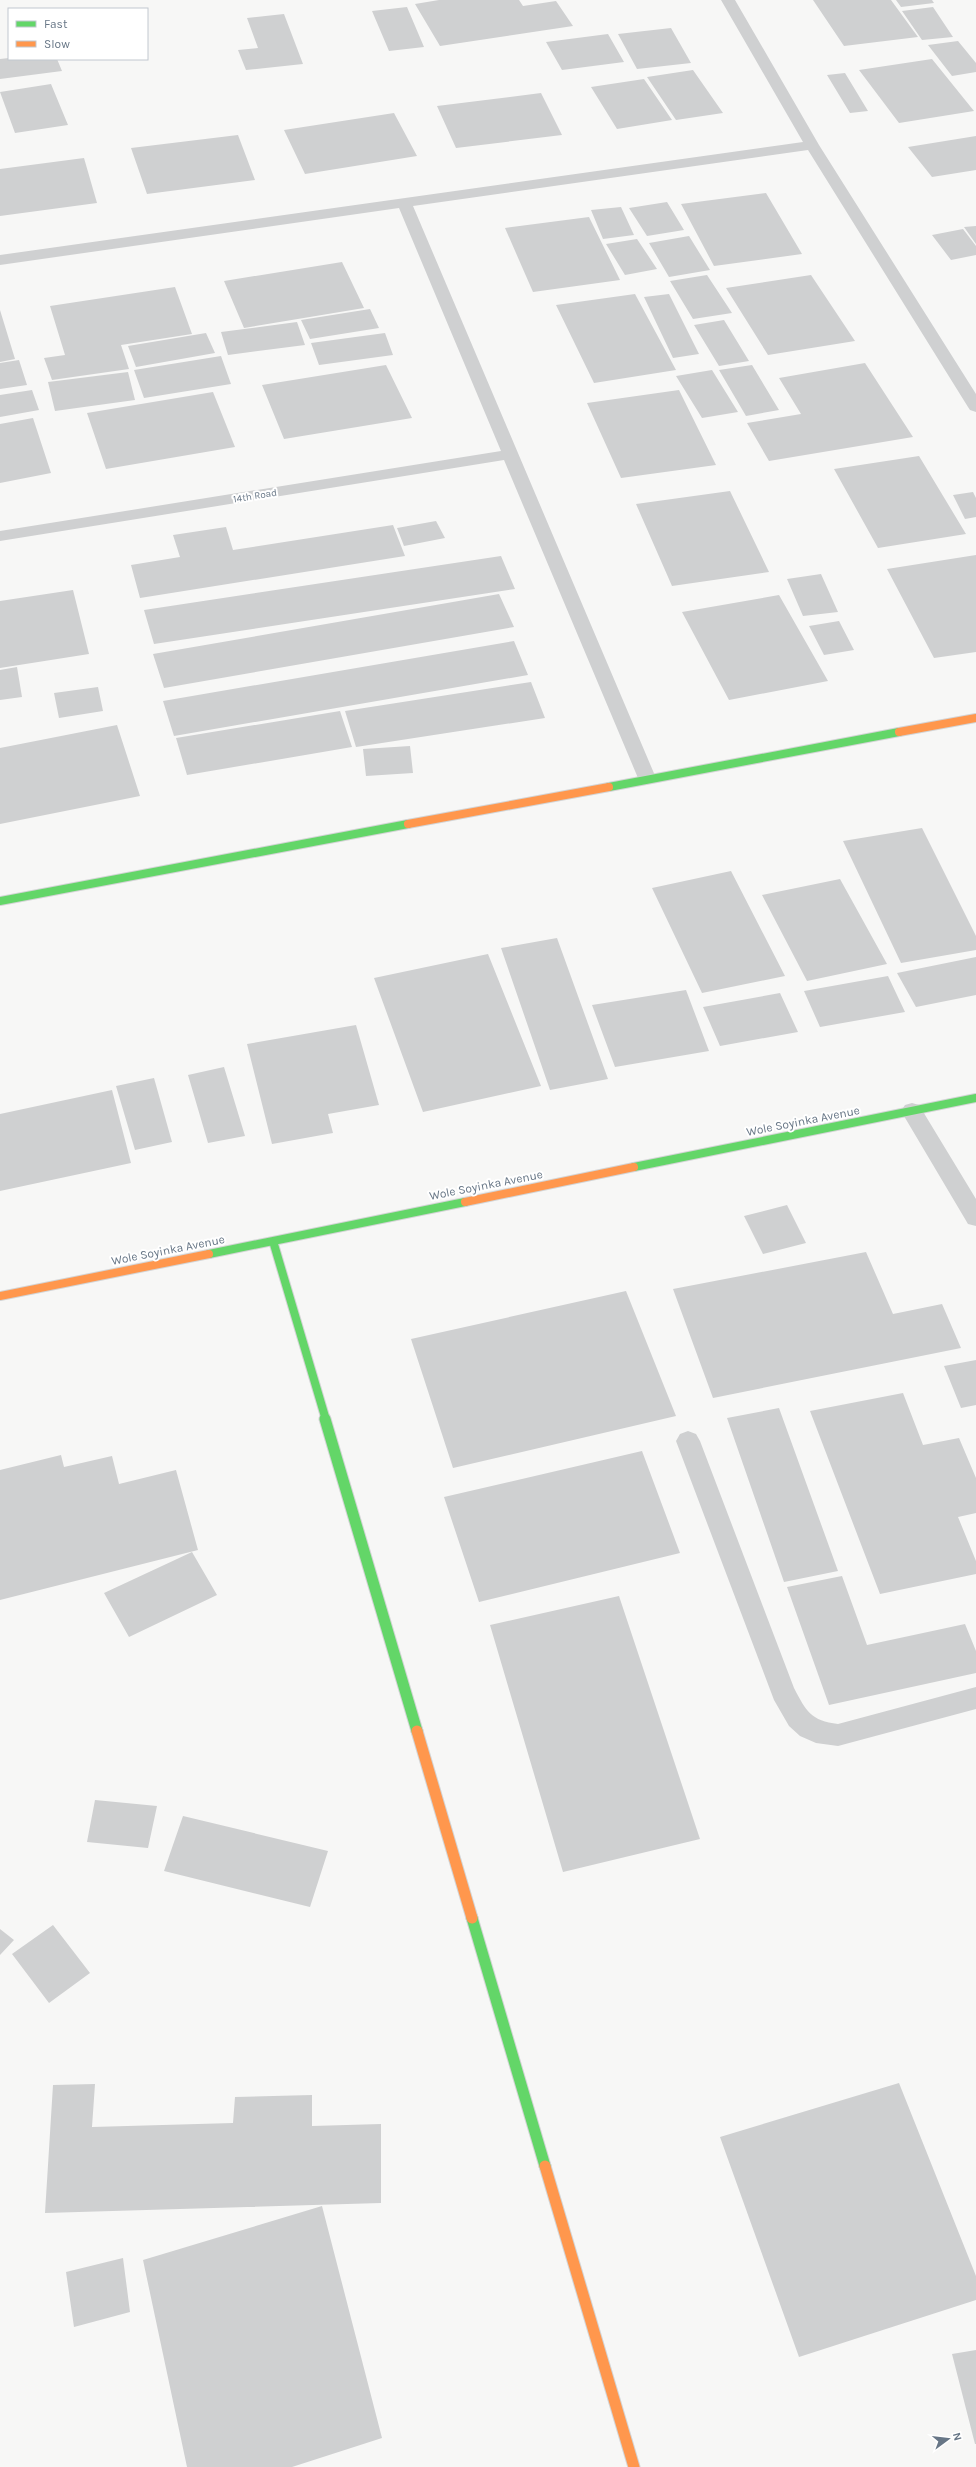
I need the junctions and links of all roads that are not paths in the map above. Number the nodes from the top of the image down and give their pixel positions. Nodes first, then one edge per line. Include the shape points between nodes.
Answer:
1 (728, 0) edge
2 (812, 145) junction
3 (404, 202) junction
4 (0, 260) edge
5 (976, 407) edge
6 (511, 454) junction
7 (0, 536) edge
8 (976, 718) edge
9 (647, 778) junction
10 (0, 901) edge
11 (976, 1098) edge
12 (912, 1111) junction
13 (976, 1218) edge
14 (274, 1241) junction
15 (0, 1296) edge
16 (688, 1441) dead end
17 (976, 1698) edge
18 (634, 2467) edge

1 - 2 street
2 - 3 street
2 - 5 street
3 - 4 street
3 - 6 street
6 - 7 street, 14th Road
6 - 9 street
8 - 9 street
9 - 10 street
11 - 12 street, Wole Soyinka Avenue
12 - 13 street
12 - 14 street, Wole Soyinka Avenue
14 - 15 street, Wole Soyinka Avenue
14 - 18 street
16 - 17 street via 783,1692 803,1726 822,1734 838,1735

